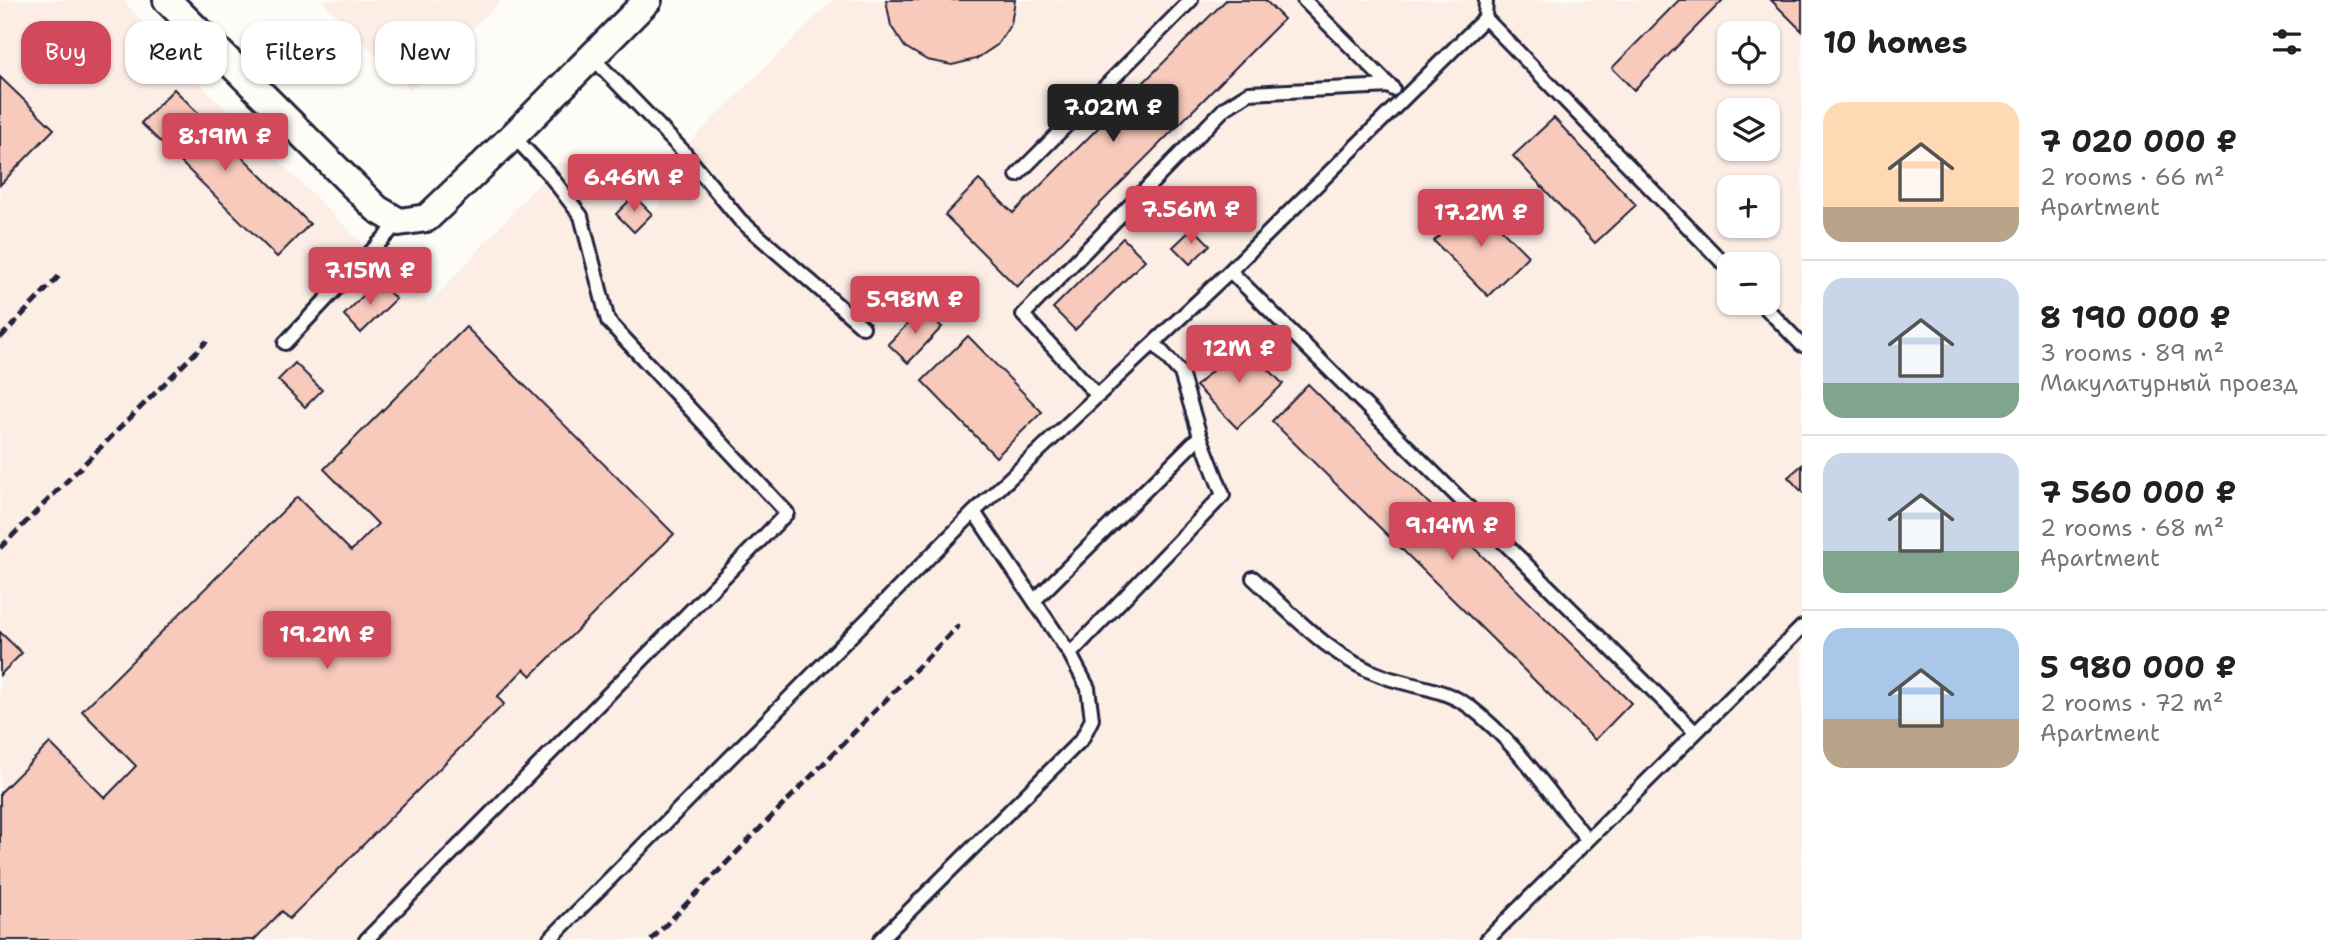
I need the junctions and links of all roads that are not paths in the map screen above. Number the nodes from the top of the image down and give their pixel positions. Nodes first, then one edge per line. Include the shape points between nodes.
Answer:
1 (167, 0) edge
2 (648, 0) edge
3 (1191, 0) edge
4 (1304, 0) edge
5 (1486, 0) edge
6 (1485, 18) junction
7 (592, 57) junction
8 (1391, 86) junction
9 (1404, 100) junction
10 (513, 136) junction
11 (1017, 175) dead end
12 (399, 222) junction
13 (1717, 258) edge
14 (1230, 271) junction
15 (1773, 315) edge
16 (863, 327) dead end
17 (1154, 343) junction
18 (285, 344) dead end
19 (1802, 345) edge
20 (1098, 396) junction
21 (1200, 436) junction
22 (974, 512) junction
23 (1253, 578) dead end
24 (1034, 601) junction
25 (1802, 626) edge
26 (1070, 654) junction
27 (1695, 732) junction
28 (1587, 839) junction
29 (366, 940) edge
30 (549, 940) edge
31 (880, 940) edge
32 (1486, 940) edge

1 - 12 street via 377,209
2 - 7 street
3 - 11 lane
4 - 8 lane
5 - 6 lane
6 - 9 lane
6 - 13 lane
7 - 10 street
7 - 16 lane via 682,150 740,220
8 - 9 lane
8 - 20 lane via 1249,93 1225,108 1023,316
9 - 14 lane
10 - 12 street via 427,218
10 - 29 lane via 581,216 608,321 787,513
12 - 18 lane
14 - 17 lane
14 - 27 lane
15 - 19 lane
17 - 20 lane
17 - 21 lane via 1181,373
20 - 22 lane
21 - 24 lane
21 - 26 lane via 1223,495
22 - 24 lane
22 - 30 lane
23 - 28 lane via 1350,661 1385,677 1434,688 1468,706 1502,735
24 - 26 lane
25 - 27 lane
26 - 31 lane via 1088,688 1092,719 1082,739
27 - 28 lane
28 - 32 lane

